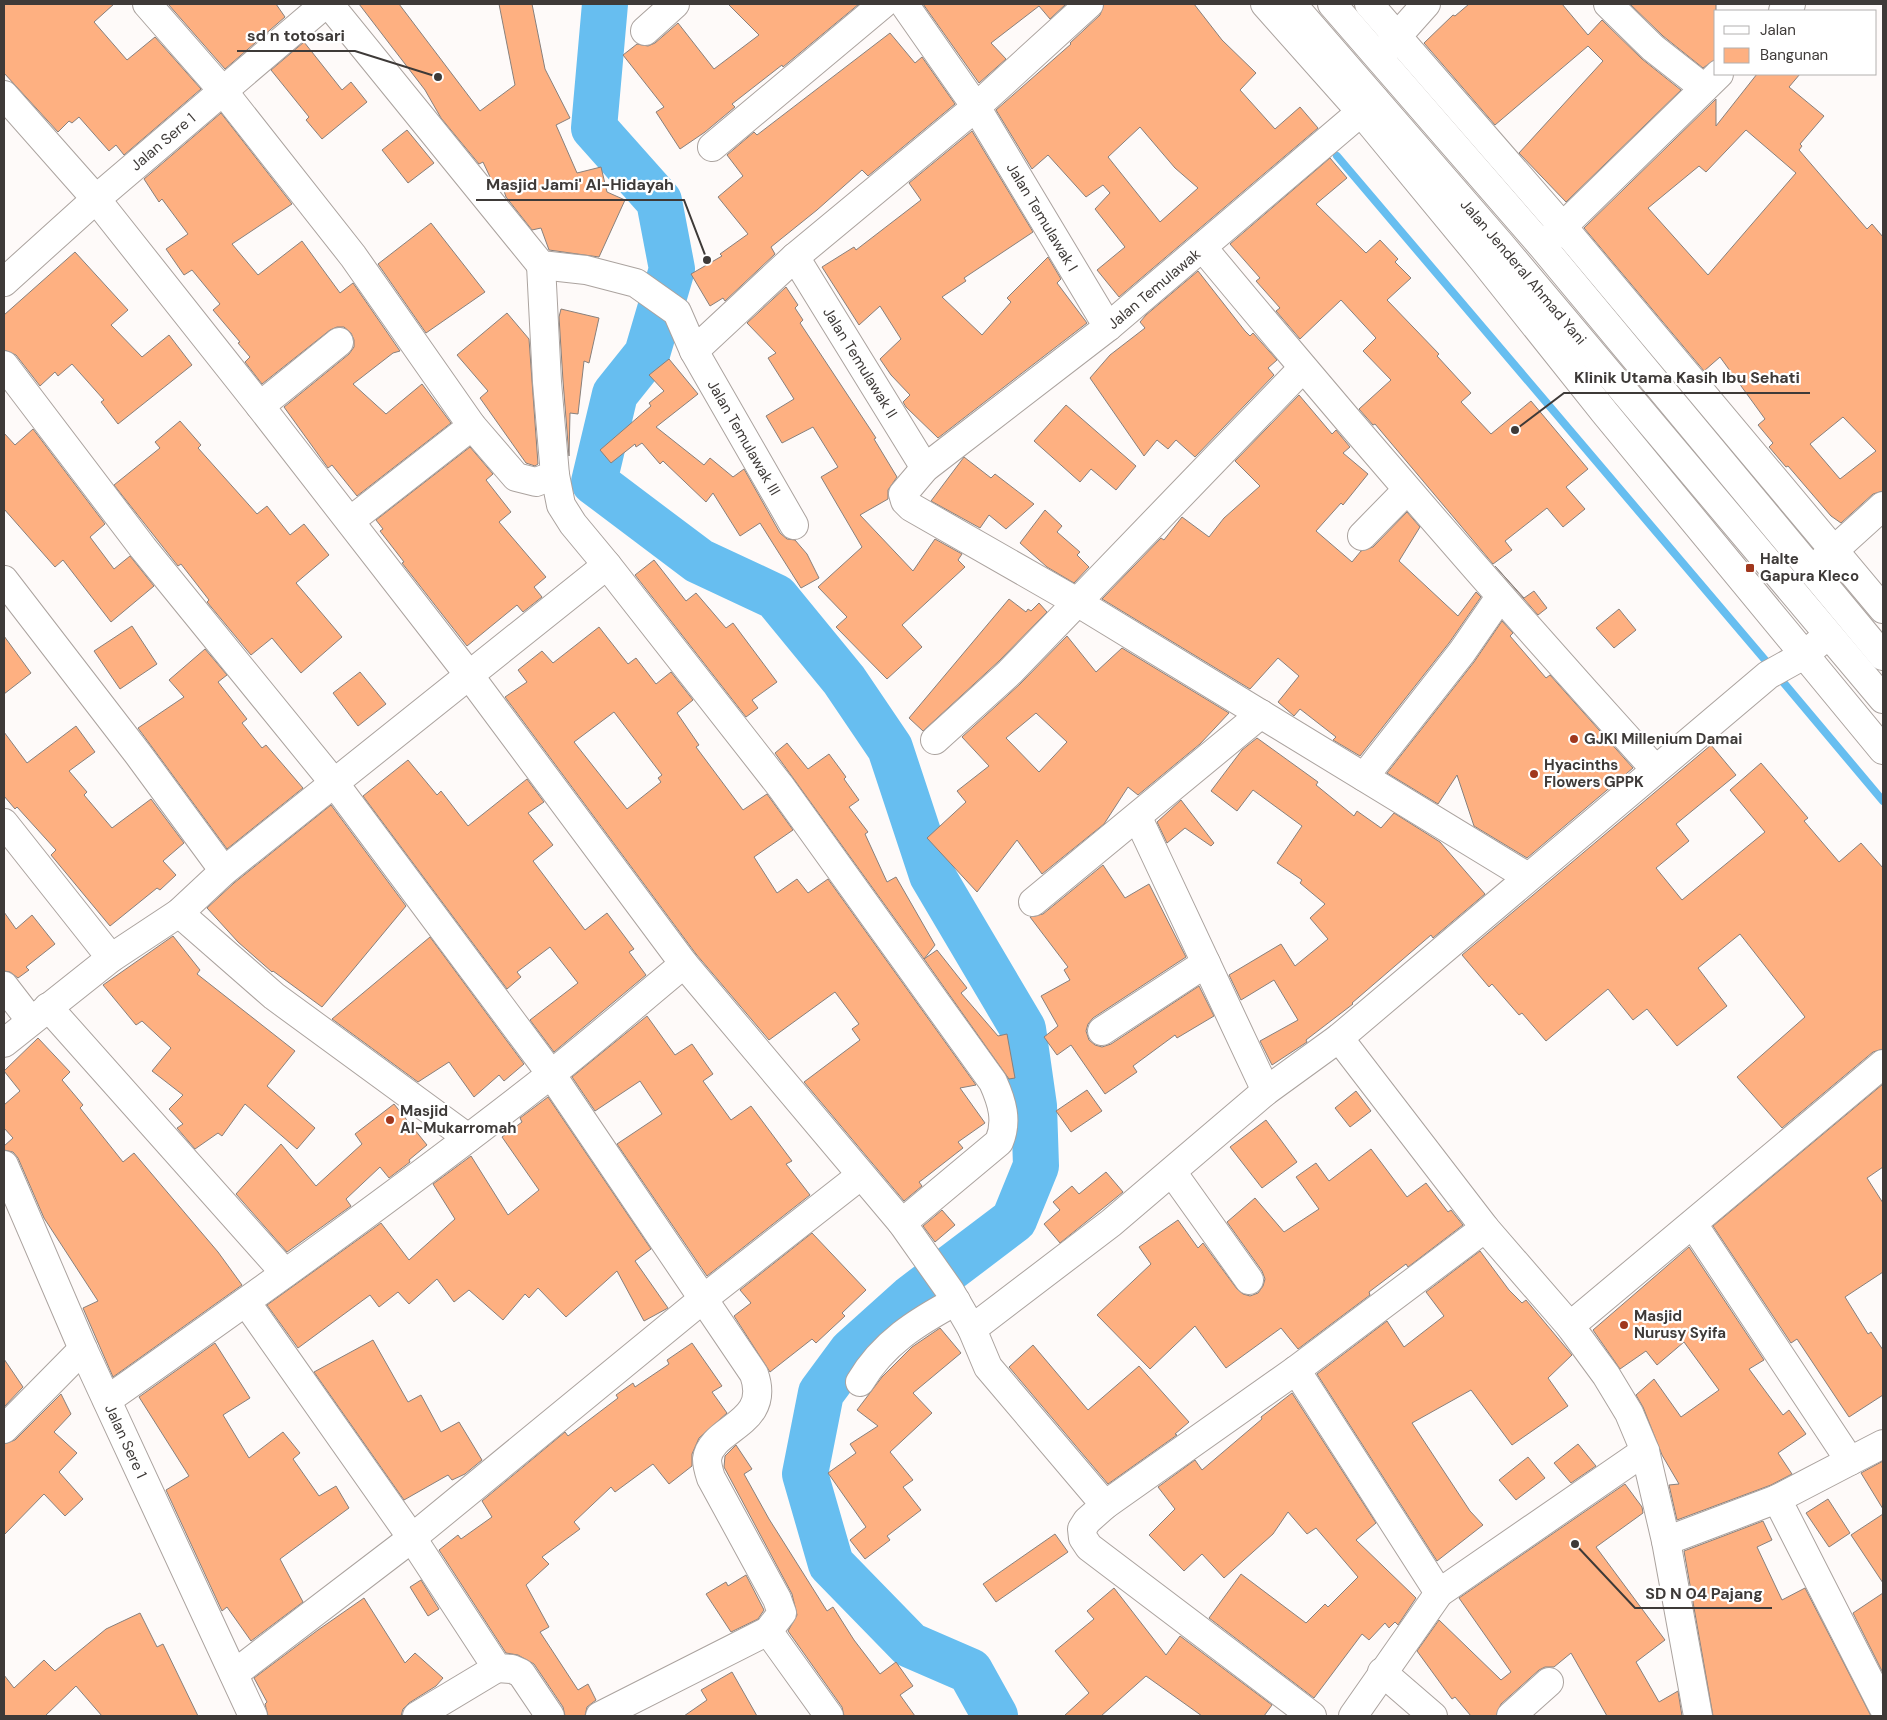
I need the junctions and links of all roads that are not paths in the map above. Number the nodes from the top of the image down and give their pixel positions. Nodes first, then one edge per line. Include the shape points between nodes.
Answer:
1 (147, 4) edge
2 (325, 4) edge
3 (329, 4) edge
4 (675, 4) edge
5 (883, 4) edge
6 (904, 4) edge
7 (1089, 4) edge
8 (1332, 4) edge
9 (1369, 4) edge
10 (1426, 4) edge
11 (1608, 4) edge
12 (1278, 6) edge
13 (645, 31) dead end
14 (1398, 36) junction
15 (1379, 57) junction
16 (1712, 81) edge
17 (223, 91) junction
18 (4, 95) edge
19 (1368, 106) junction
20 (976, 107) junction
21 (712, 147) dead end
22 (96, 198) junction
23 (1563, 227) junction
24 (1543, 247) junction
25 (1202, 248) junction
26 (1492, 252) junction
27 (795, 257) junction
28 (541, 265) junction
29 (4, 282) edge
30 (1108, 328) junction
31 (339, 342) dead end
32 (694, 351) junction
33 (1591, 351) junction
34 (1668, 352) junction
35 (4, 365) edge
36 (1302, 368) junction
37 (1644, 369) junction
38 (1570, 370) junction
39 (260, 406) junction
40 (472, 426) junction
41 (1664, 438) junction
42 (1642, 458) junction
43 (925, 468) junction
44 (555, 475) junction
45 (1407, 490) junction
46 (1883, 506) edge
47 (350, 521) junction
48 (794, 525) dead end
49 (1362, 536) dead end
50 (1835, 550) junction
51 (608, 565) junction
52 (1811, 570) junction
53 (4, 580) edge
54 (1500, 597) junction
55 (1077, 602) junction
56 (1883, 609) edge
57 (1828, 635) junction
58 (1883, 656) edge
59 (1800, 657) junction
60 (469, 675) junction
61 (1883, 699) edge
62 (1261, 714) junction
63 (935, 740) dead end
64 (1883, 750) edge
65 (1656, 769) junction
66 (1364, 777) junction
67 (335, 784) junction
68 (1138, 818) junction
69 (4, 823) edge
70 (224, 871) junction
71 (1528, 877) junction
72 (1033, 902) dead end
73 (179, 913) junction
74 (111, 958) junction
75 (1206, 963) junction
76 (684, 964) junction
77 (4, 986) edge
78 (40, 1014) junction
79 (1102, 1031) dead end
80 (1339, 1038) junction
81 (4, 1043) edge
82 (551, 1074) junction
83 (1879, 1076) edge
84 (1266, 1091) junction
85 (468, 1138) junction
86 (4, 1165) edge
87 (1172, 1172) junction
88 (860, 1176) junction
89 (902, 1223) junction
90 (1693, 1224) junction
91 (1485, 1228) junction
92 (286, 1273) junction
93 (1249, 1280) dead end
94 (953, 1296) junction
95 (704, 1299) junction
96 (246, 1302) junction
97 (1570, 1326) junction
98 (972, 1329) junction
99 (83, 1349) junction
100 (1296, 1370) junction
101 (860, 1382) dead end
102 (106, 1400) junction
103 (4, 1429) edge
104 (1883, 1444) edge
105 (1645, 1452) junction
106 (1850, 1461) junction
107 (1777, 1499) junction
108 (1105, 1505) junction
109 (412, 1538) junction
110 (1666, 1541) junction
111 (1439, 1593) junction
112 (768, 1631) junction
113 (497, 1668) junction
114 (1382, 1672) junction
115 (234, 1674) junction
116 (1549, 1682) dead end
117 (1883, 1707) edge
118 (253, 1716) edge
119 (417, 1716) edge
120 (550, 1716) edge
121 (600, 1716) edge
122 (829, 1716) edge
123 (1312, 1716) edge
124 (1353, 1716) edge
125 (1432, 1716) edge
126 (1511, 1716) edge
127 (1698, 1716) edge

1 - 17 main road
2 - 17 main road, Jalan Sere 1
3 - 28 main road
4 - 13 main road
5 - 21 main road
6 - 20 main road, Jalan Temulawak I
7 - 20 main road
8 - 15 main road, Jalan Jenderal Ahmad Yani
9 - 14 main road
10 - 14 main road
11 - 16 main road via 1653,48
12 - 19 main road, Jalan Jenderal Ahmad Yani
14 - 15 main road
14 - 23 main road
15 - 24 main road, Jalan Jenderal Ahmad Yani
16 - 23 main road
17 - 22 main road, Jalan Sere 1
17 - 40 main road via 354,256
18 - 22 main road
19 - 25 main road, Jalan Temulawak
19 - 26 main road, Jalan Jenderal Ahmad Yani
20 - 27 main road
20 - 30 main road, Jalan Temulawak I
22 - 29 main road, Jalan Sere 1
22 - 39 main road
23 - 24 main road
23 - 34 main road
24 - 37 main road, Jalan Jenderal Ahmad Yani
25 - 30 main road, Jalan Temulawak
25 - 36 main road
26 - 33 main road, Jalan Jenderal Ahmad Yani
26 - 38 main road
27 - 32 main road
27 - 43 main road, Jalan Temulawak II
28 - 32 main road, Jalan Temulawak III via 586,270 636,283 677,312
28 - 44 main road
30 - 43 main road, Jalan Temulawak
31 - 39 main road
32 - 48 main road, Jalan Temulawak III
33 - 38 main road
33 - 41 main road, Jalan Jenderal Ahmad Yani
34 - 37 main road
34 - 50 main road
35 - 67 main road via 143,548
36 - 45 main road
36 - 55 main road
37 - 52 main road, Jalan Jenderal Ahmad Yani
38 - 42 main road
39 - 47 main road
40 - 44 main road via 516,477 536,482
40 - 47 main road
41 - 42 main road
41 - 57 main road, Jalan Jenderal Ahmad Yani
42 - 59 main road
43 - 55 main road, Jalan Temulawak via 903,494 911,507
44 - 51 main road via 561,505
45 - 49 main road
45 - 54 main road
46 - 50 main road
47 - 60 main road
50 - 52 main road
50 - 56 main road
51 - 60 main road
51 - 89 main road via 781,787 993,1082 1004,1116 999,1142
52 - 58 main road, Jalan Jenderal Ahmad Yani
53 - 70 main road
54 - 65 main road
54 - 66 main road via 1462,652
55 - 62 main road
55 - 63 main road via 1010,672
57 - 59 main road
57 - 61 main road, Jalan Jenderal Ahmad Yani
59 - 64 main road
59 - 65 main road via 1768,675
60 - 67 main road
60 - 76 main road
62 - 66 main road
62 - 68 main road
65 - 71 main road
66 - 71 main road
67 - 70 main road
67 - 82 main road
68 - 72 main road
68 - 75 main road
69 - 74 main road
70 - 73 main road
71 - 80 main road
73 - 74 main road
73 - 85 main road via 274,996
74 - 78 main road
75 - 79 main road
75 - 84 main road
76 - 82 main road
76 - 88 main road
77 - 78 main road
78 - 81 main road
78 - 92 main road
80 - 84 main road
80 - 91 main road
82 - 85 main road
82 - 95 main road
83 - 90 main road
84 - 87 main road
85 - 92 main road
86 - 99 main road, Jalan Sere 1
87 - 93 main road
87 - 98 main road
88 - 89 main road
88 - 95 main road
89 - 94 main road
90 - 97 main road
90 - 106 main road
91 - 97 main road
91 - 100 main road
92 - 96 main road
94 - 98 main road
94 - 101 main road via 899,1335 869,1366
95 - 109 main road
95 - 112 main road via 758,1385 754,1406 710,1451 708,1466 711,1478 781,1607 779,1619
96 - 102 main road
96 - 109 main road
97 - 105 main road via 1629,1413
98 - 108 main road via 988,1367
99 - 102 main road, Jalan Sere 1
99 - 103 main road
100 - 108 main road
100 - 111 main road
102 - 115 main road, Jalan Sere 1
104 - 106 main road
105 - 110 main road
105 - 111 main road
106 - 107 main road
107 - 110 main road
107 - 117 main road
108 - 123 main road via 1082,1529 1088,1547
109 - 113 main road
109 - 115 main road
110 - 127 main road
111 - 114 main road
112 - 121 main road
112 - 122 main road
113 - 119 main road
113 - 120 main road via 521,1673
114 - 124 main road
114 - 125 main road
115 - 118 main road, Jalan Sere 1
116 - 126 main road

